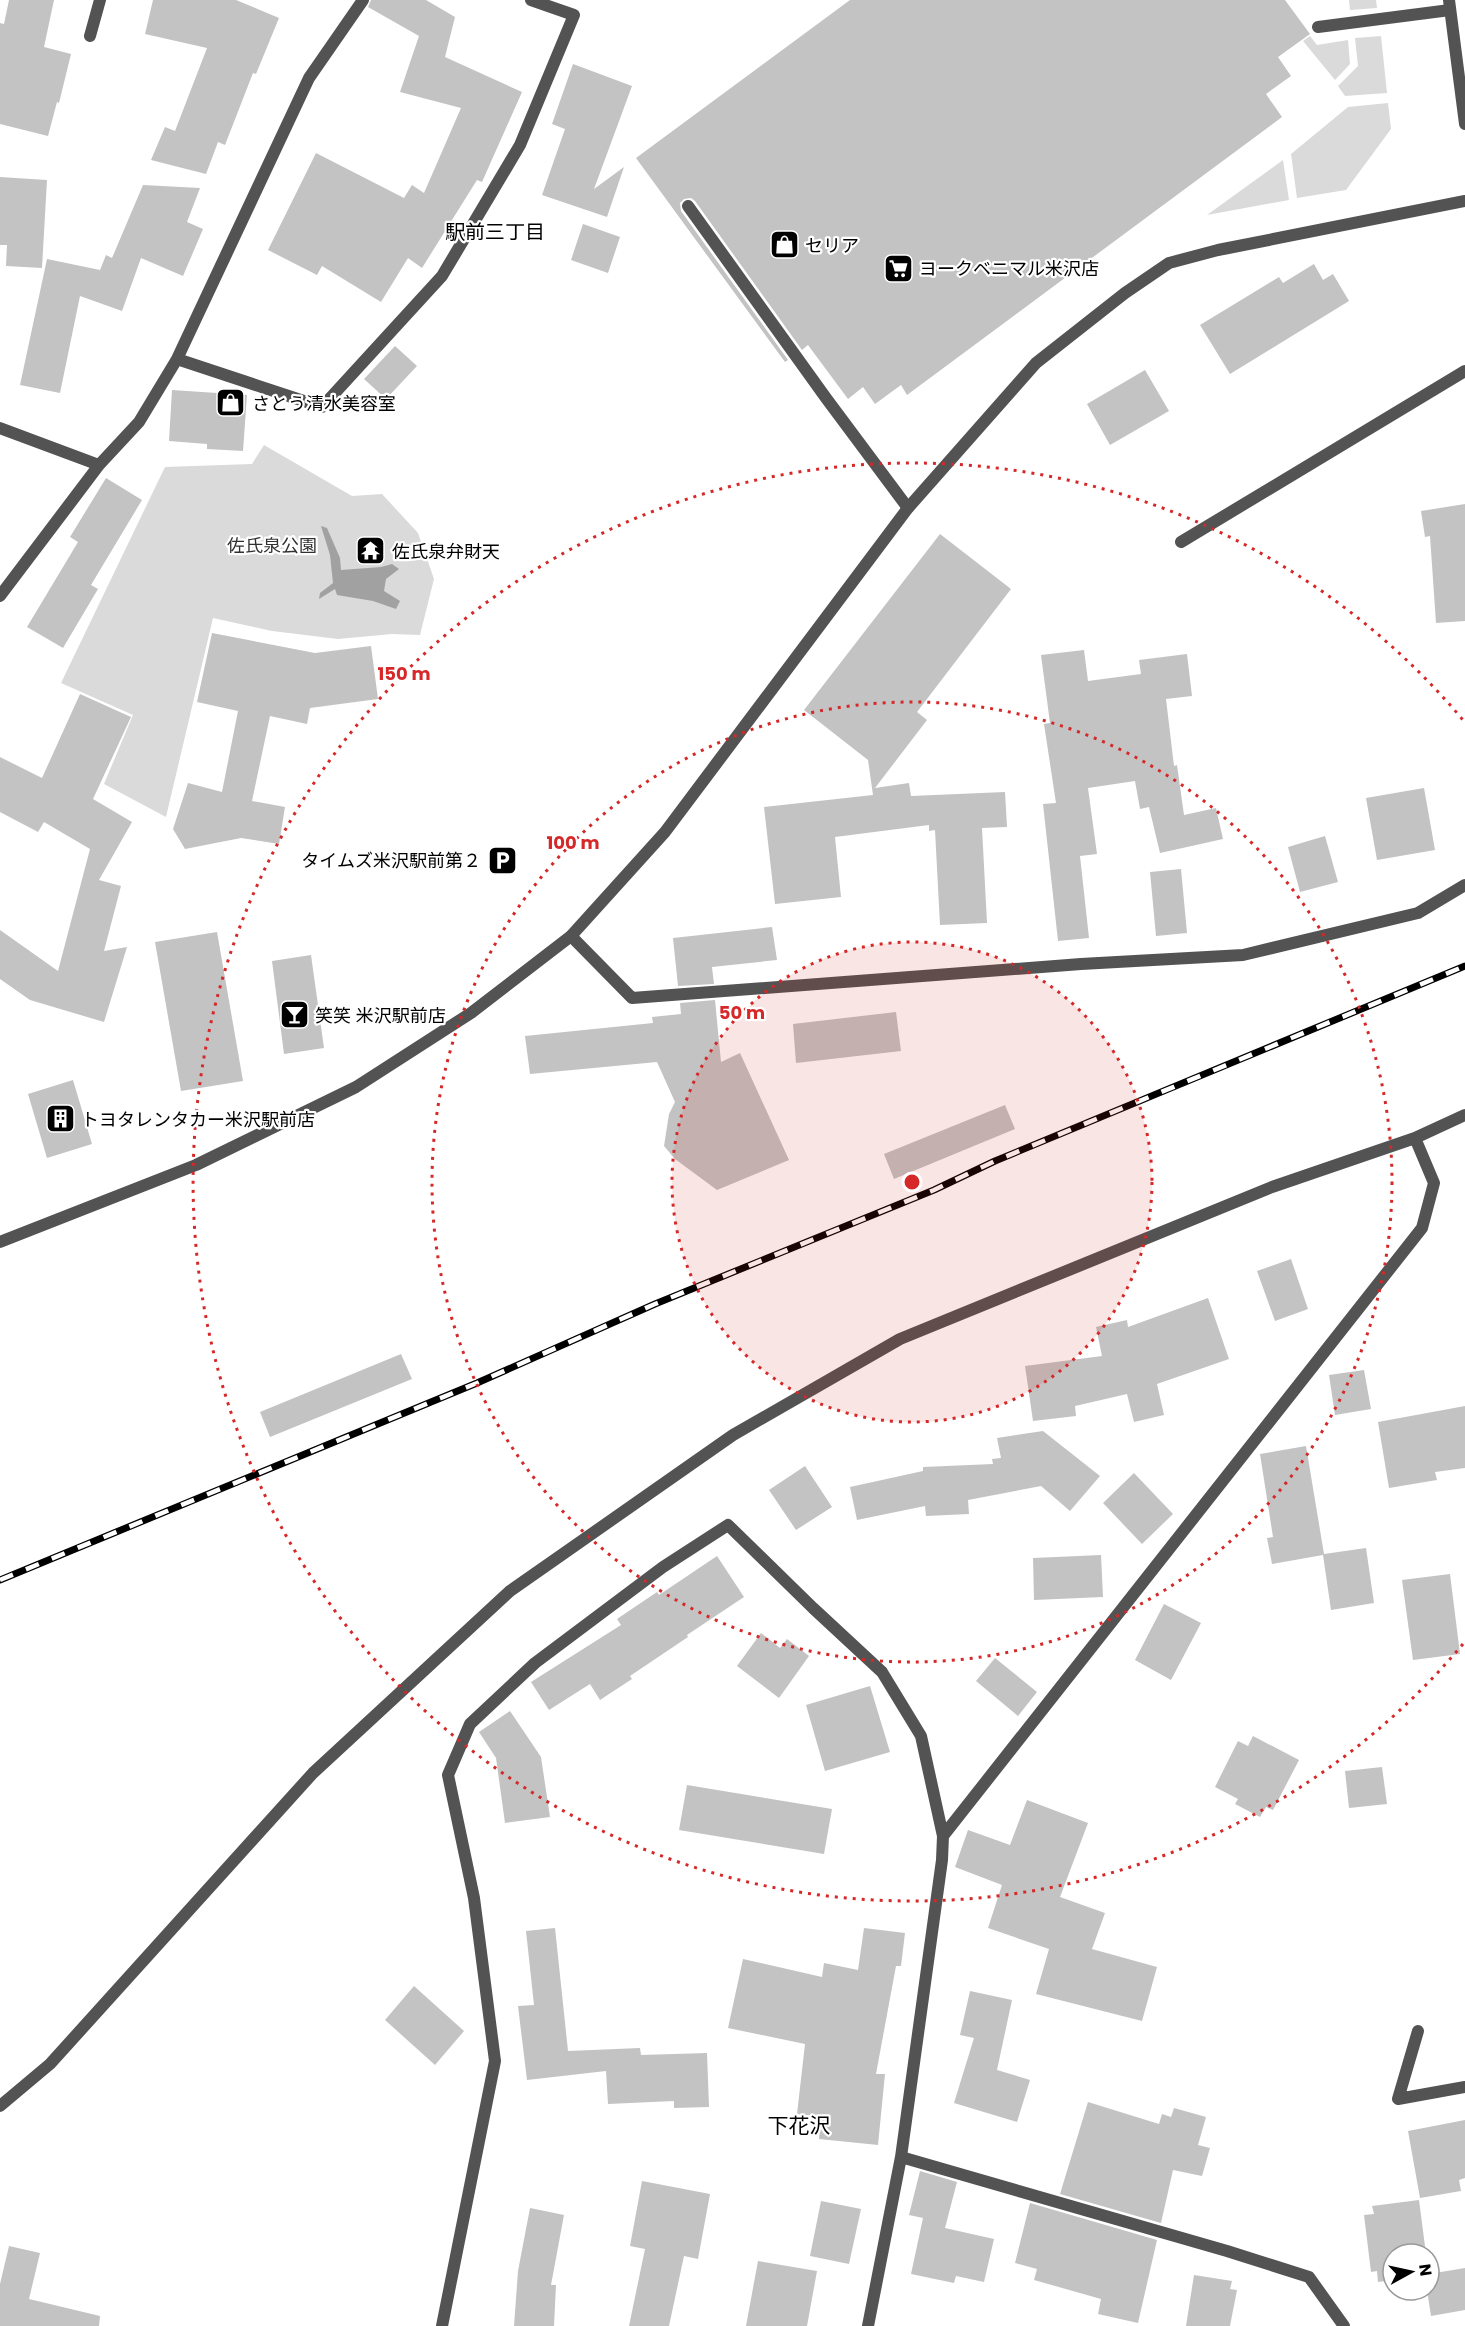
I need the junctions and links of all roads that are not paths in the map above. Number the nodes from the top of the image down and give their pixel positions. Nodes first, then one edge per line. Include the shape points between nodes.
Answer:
1 (100, 0) edge
2 (363, 0) edge
3 (531, 0) edge
4 (1450, 5) edge
5 (1318, 27) dead end
6 (90, 36) dead end
7 (1465, 124) edge
8 (1465, 201) edge
9 (688, 206) dead end
10 (177, 358) junction
11 (1465, 371) edge
12 (0, 428) edge
13 (99, 465) junction
14 (908, 507) junction
15 (1181, 542) dead end
16 (0, 596) edge
17 (1465, 885) edge
18 (571, 936) junction
19 (1465, 1115) edge
20 (1415, 1138) junction
21 (0, 1242) edge
22 (943, 1836) junction
23 (1418, 2031) dead end
24 (1465, 2087) edge
25 (0, 2106) edge
26 (901, 2157) junction
27 (442, 2326) edge
28 (868, 2326) edge
29 (1344, 2326) edge

1 - 6 street
2 - 10 street via 309,78
3 - 10 street via 574,15 520,145 442,276 322,407
4 - 5 street
4 - 7 street
8 - 14 street via 1169,263 1036,363
9 - 14 street
10 - 13 street via 139,422
11 - 15 street
12 - 13 street
13 - 16 street
14 - 18 street via 664,832
17 - 18 street via 1418,913 1243,955 632,998
18 - 21 street via 471,1013 356,1087 196,1164
19 - 20 street
20 - 22 street via 1434,1183 1422,1228
20 - 25 street via 1272,1187 900,1340 733,1435 502,1598 314,1773 50,2064
22 - 26 street
22 - 27 street via 921,1736 882,1672 728,1525 663,1567 535,1663 470,1724 448,1775 474,1898 495,2061
23 - 24 street via 1398,2098
26 - 28 street
26 - 29 street via 1310,2277

